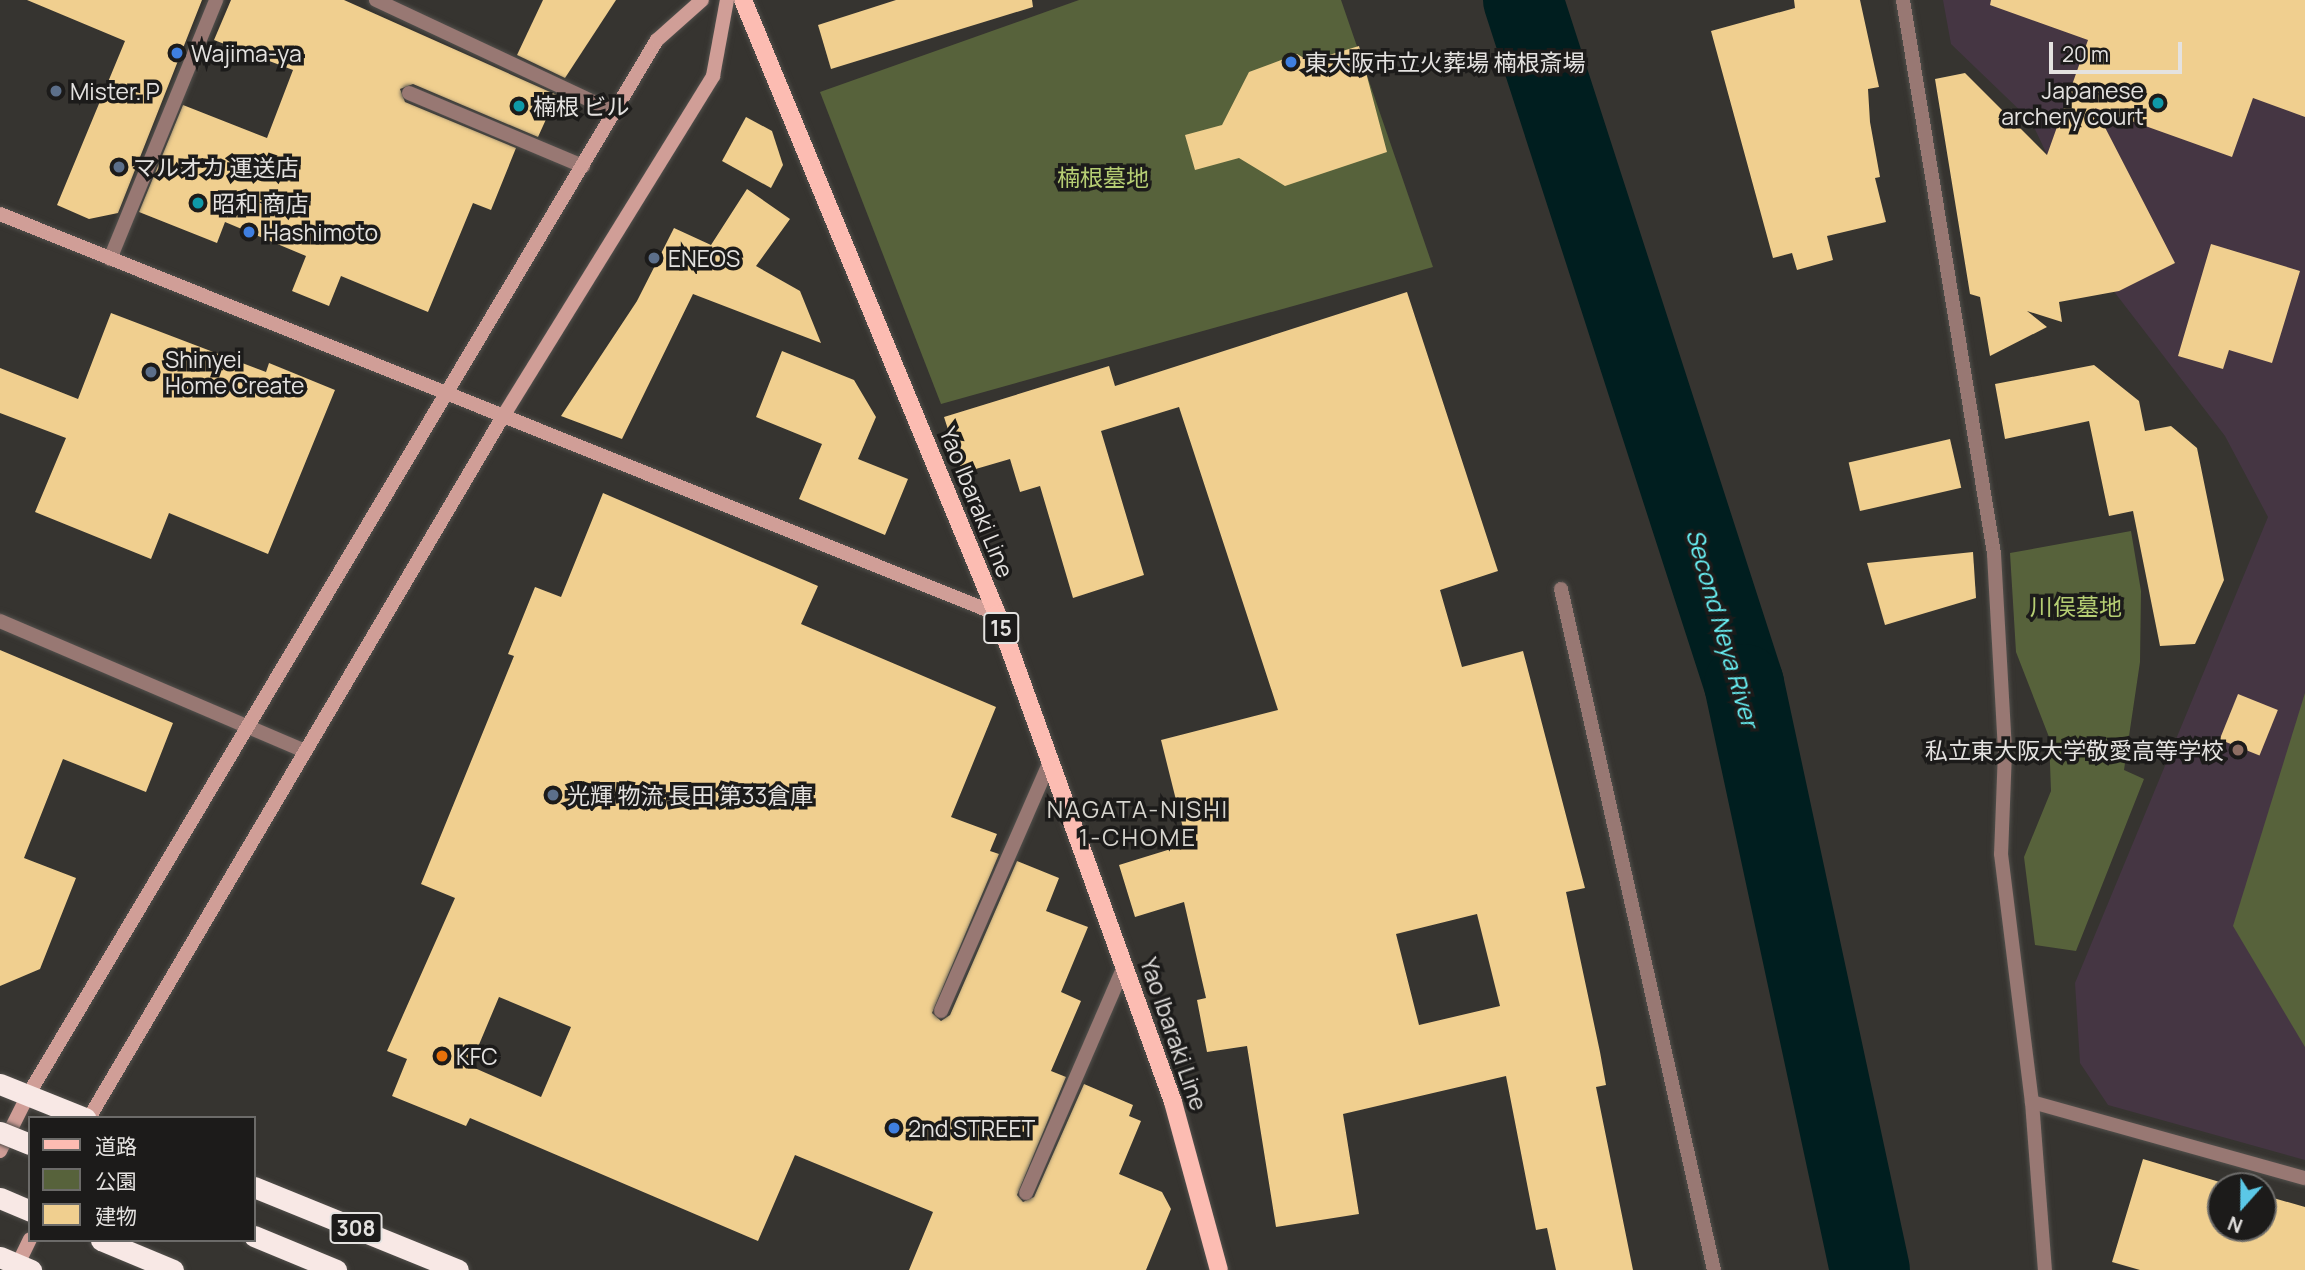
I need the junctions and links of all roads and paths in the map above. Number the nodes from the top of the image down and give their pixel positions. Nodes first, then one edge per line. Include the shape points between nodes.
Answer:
1 (216, 0) edge
2 (376, 0) edge
3 (702, 0) edge
4 (727, 0) edge
5 (743, 0) edge
6 (1903, 0) edge
7 (409, 93) dead end
8 (615, 111) junction
9 (583, 166) junction
10 (0, 214) edge
11 (110, 259) junction
12 (447, 396) junction
13 (502, 418) junction
14 (1560, 589) dead end
15 (997, 614) junction
16 (0, 621) edge
17 (250, 727) junction
18 (305, 751) junction
19 (1050, 761) junction
20 (1125, 967) junction
21 (940, 1012) dead end
22 (0, 1084) edge
23 (28, 1095) junction
24 (2032, 1102) junction
25 (82, 1116) edge
26 (88, 1116) edge
27 (0, 1132) edge
28 (28, 1143) edge
29 (0, 1151) edge
30 (2305, 1178) edge
31 (256, 1188) edge
32 (1026, 1193) dead end
33 (0, 1198) edge
34 (28, 1210) edge
35 (256, 1237) edge
36 (28, 1242) edge
37 (106, 1242) edge
38 (16, 1265) edge
39 (173, 1270) edge
40 (336, 1270) edge
41 (457, 1270) edge
42 (1219, 1270) edge
43 (1714, 1270) edge
44 (2045, 1270) edge

1 - 11 street
2 - 8 street
3 - 8 street via 657,40
4 - 13 street via 713,76
5 - 15 main road, Yao Ibaraki Line / 15
6 - 24 street via 1994,554 2005,751 2001,854
7 - 9 street
8 - 9 street
9 - 12 street
10 - 11 street
11 - 12 street
12 - 13 street
12 - 17 street
13 - 15 street
13 - 18 street
14 - 43 street
15 - 19 main road, Yao Ibaraki Line / 15
16 - 17 street
17 - 18 street
17 - 23 street
18 - 26 street
19 - 20 main road, Yao Ibaraki Line / 15
19 - 21 street
20 - 32 street
20 - 42 main road, Yao Ibaraki Line / 15 via 1173,1102
22 - 23 highway
23 - 25 highway
23 - 29 street
24 - 30 street
24 - 44 street
27 - 28 highway, bridge
31 - 41 highway, 308
33 - 34 highway
35 - 40 highway
36 - 38 street
37 - 39 highway

